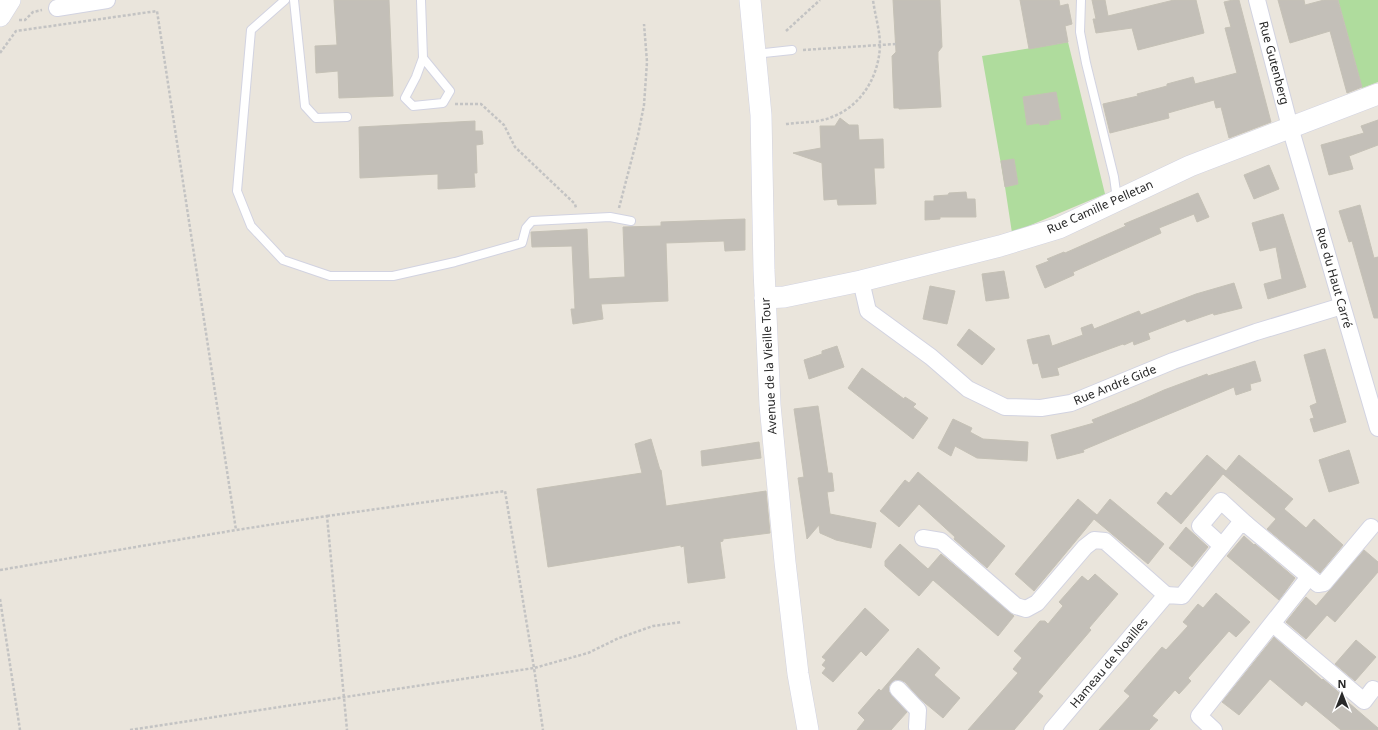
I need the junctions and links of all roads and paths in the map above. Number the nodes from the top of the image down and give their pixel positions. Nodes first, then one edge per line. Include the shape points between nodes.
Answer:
1 (10, 0) edge
2 (107, 0) edge
3 (285, 0) edge
4 (294, 0) edge
5 (420, 0) edge
6 (750, 0) edge
7 (820, 0) edge
8 (873, 0) edge
9 (1080, 0) edge
10 (1257, 0) edge
11 (57, 8) joint
12 (6, 18) edge
13 (644, 24) dead end
14 (786, 30) dead end
15 (896, 44) dead end
16 (880, 45) junction
17 (792, 50) joint
18 (0, 53) edge
19 (755, 54) junction
20 (423, 58) junction
21 (1378, 94) edge
22 (443, 103) junction
23 (347, 117) dead end
24 (786, 124) dead end
25 (1290, 127) junction
26 (1117, 201) junction
27 (619, 218) junction
28 (578, 219) junction
29 (631, 220) dead end
30 (861, 281) junction
31 (765, 298) junction
32 (1342, 306) junction
33 (1378, 428) edge
34 (327, 516) junction
35 (1246, 524) junction
36 (1374, 524) edge
37 (236, 530) junction
38 (923, 538) dead end
39 (1222, 546) junction
40 (0, 570) edge
41 (1309, 577) junction
42 (1166, 595) junction
43 (0, 599) edge
44 (682, 622) dead end
45 (1273, 624) junction
46 (534, 668) junction
47 (898, 689) dead end
48 (1374, 689) dead end
49 (344, 697) junction
50 (148, 729) edge
51 (918, 729) edge
52 (20, 730) edge
53 (130, 730) edge
54 (347, 730) edge
55 (543, 730) edge
56 (808, 730) edge
57 (1052, 730) edge
58 (1214, 730) edge

1 - 12 street
2 - 11 street
3 - 28 lane via 251,30 237,191 251,226 283,260 330,276 393,276 455,262 522,242 526,228 532,221
4 - 23 lane via 306,106 316,118
5 - 20 lane
6 - 19 street, Avenue de la Vieille Tour
7 - 14 path
8 - 16 path
9 - 26 lane via 1080,32 1114,177
10 - 25 street, Rue Gutenberg
11 - 12 path via 33,12 25,20
13 - 27 path via 647,62 644,105 620,204
15 - 16 path
16 - 17 path
16 - 24 path via 877,66 870,85 858,100 830,118
17 - 19 lane
18 - 37 path via 16,30 157,11
19 - 31 street, Avenue de la Vieille Tour via 761,115
20 - 22 lane via 450,91
20 - 22 lane via 405,98 413,106
21 - 25 street, Rue Camille Pelletan
22 - 28 path via 481,104 504,125 515,147 576,204
25 - 26 street, Rue Camille Pelletan via 1190,166
25 - 32 street, Rue du Haut Carré
26 - 30 street, Rue Camille Pelletan via 1051,230 1000,246
27 - 28 lane
27 - 29 lane
30 - 31 street, Rue Camille Pelletan via 784,297
30 - 32 street, Rue André Gide via 868,311 931,357 968,389 1005,407 1041,408 1071,403 1173,361
31 - 56 street, Avenue de la Vieille Tour via 770,405 784,546 798,674
32 - 33 street, Rue du Haut Carré
34 - 37 path
34 - 46 path via 505,491
34 - 49 path
35 - 39 street via 1238,526
35 - 39 street via 1221,502 1200,526
35 - 41 street
36 - 41 street via 1324,583 1318,584
37 - 40 path
38 - 42 street via 942,541 1016,606 1026,609 1038,603 1085,546 1094,540 1105,541
39 - 42 street via 1182,596
41 - 45 street
42 - 57 street, Hameau de Noailles
43 - 52 path
44 - 46 path via 653,626 588,653
45 - 48 street via 1364,701
45 - 58 street via 1199,716
46 - 49 path
46 - 55 path
47 - 51 street via 918,710
49 - 50 path
49 - 54 path
50 - 53 path

